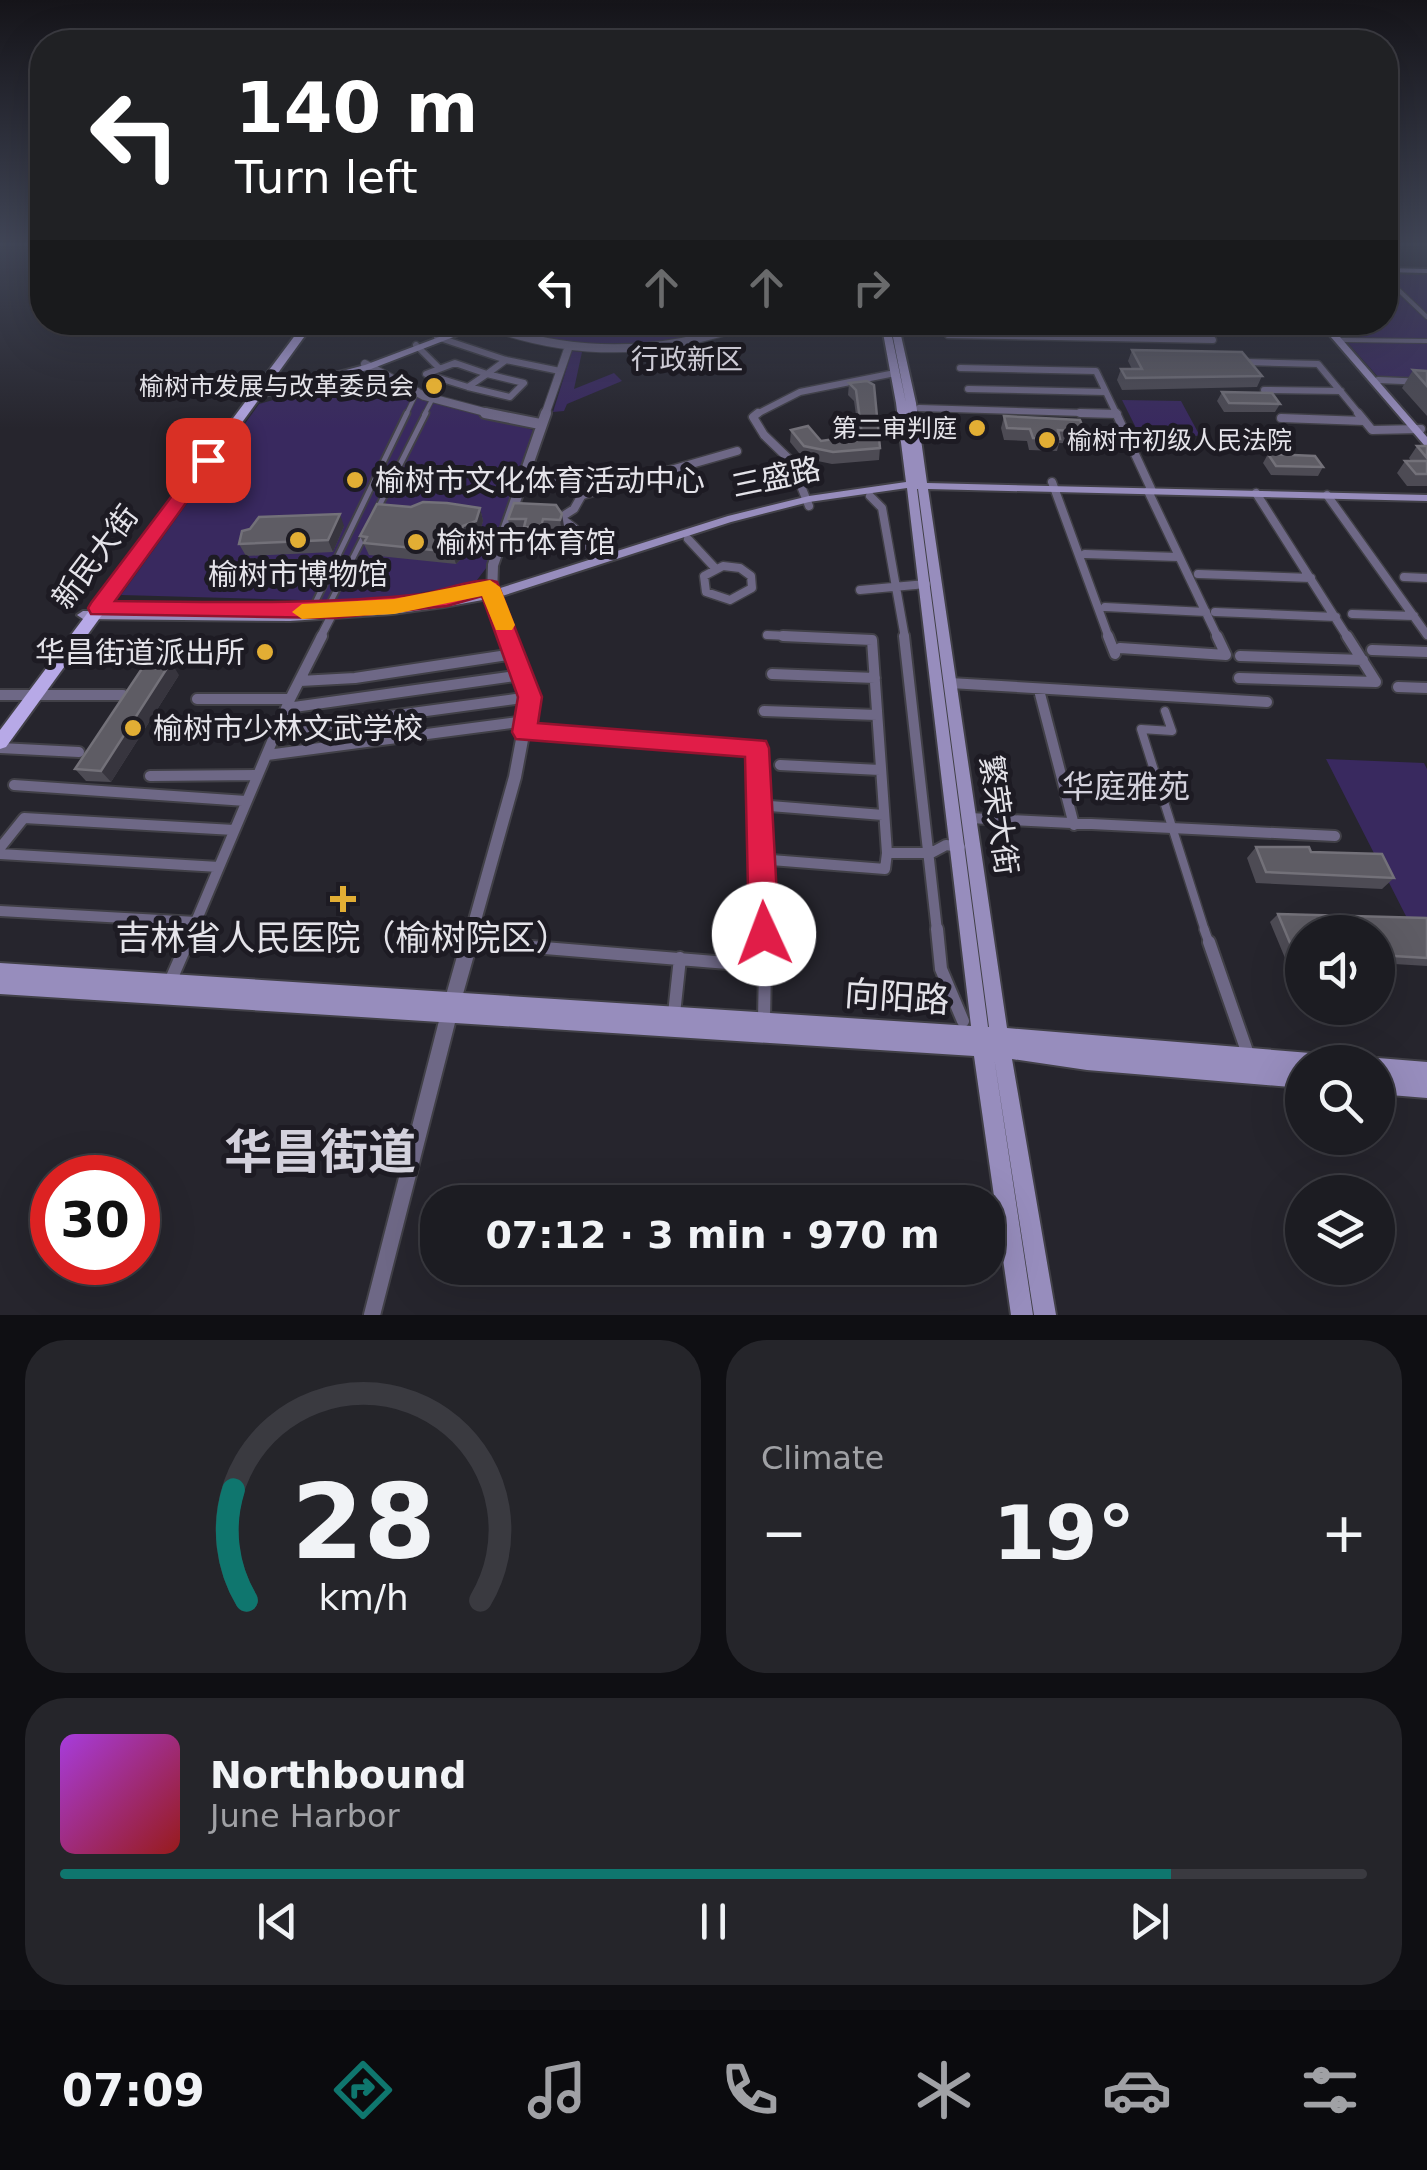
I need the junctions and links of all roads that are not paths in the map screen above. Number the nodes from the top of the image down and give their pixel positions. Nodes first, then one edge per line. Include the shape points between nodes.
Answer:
1 (293, 335) edge
2 (300, 335) edge
3 (448, 335) edge
4 (514, 335) edge
5 (708, 335) edge
6 (889, 335) edge
7 (890, 335) edge
8 (948, 335) edge
9 (1073, 335) edge
10 (1209, 335) edge
11 (1335, 335) edge
12 (1337, 335) edge
13 (440, 338) junction
14 (1075, 338) junction
15 (1342, 340) junction
16 (1427, 342) edge
17 (569, 346) junction
18 (417, 347) junction
19 (506, 360) junction
20 (1246, 362) edge
21 (367, 366) junction
22 (438, 367) junction
23 (960, 368) dead end
24 (560, 370) junction
25 (895, 373) junction
26 (487, 374) junction
27 (1378, 380) junction
28 (1427, 382) edge
29 (468, 387) junction
30 (968, 389) dead end
31 (418, 390) junction
32 (1264, 390) edge
33 (1106, 392) junction
34 (1341, 392) junction
35 (252, 396) junction
36 (434, 396) junction
37 (919, 408) dead end
38 (1117, 414) junction
39 (1282, 418) dead end
40 (1364, 421) junction
41 (540, 424) junction
42 (1421, 431) edge
43 (1427, 443) edge
44 (737, 451) dead end
45 (522, 476) junction
46 (917, 481) junction
47 (1052, 484) junction
48 (1149, 489) junction
49 (876, 492) junction
50 (1256, 493) junction
51 (582, 494) junction
52 (1327, 495) junction
53 (1427, 496) edge
54 (806, 500) junction
55 (510, 511) junction
56 (530, 512) edge
57 (547, 514) edge
58 (563, 516) junction
59 (688, 539) dead end
60 (586, 550) dead end
61 (1085, 554) dead end
62 (1178, 556) junction
63 (715, 568) junction
64 (1198, 574) dead end
65 (1404, 577) dead end
66 (1311, 578) junction
67 (1427, 578) edge
68 (930, 584) junction
69 (895, 589) junction
70 (860, 590) dead end
71 (491, 591) junction
72 (314, 603) dead end
73 (1105, 607) dead end
74 (332, 610) junction
75 (91, 612) junction
76 (1210, 612) junction
77 (1352, 614) dead end
78 (1414, 616) junction
79 (1336, 617) junction
80 (766, 635) dead end
81 (1427, 635) edge
82 (1372, 650) dead end
83 (1427, 652) edge
84 (514, 654) junction
85 (1240, 656) dead end
86 (1363, 660) junction
87 (772, 674) dead end
88 (522, 675) junction
89 (875, 678) junction
90 (1238, 678) dead end
91 (300, 681) junction
92 (950, 683) junction
93 (1398, 687) dead end
94 (1427, 688) edge
95 (1039, 690) junction
96 (31, 692) junction
97 (123, 694) edge
98 (0, 695) edge
99 (530, 697) junction
100 (197, 699) dead end
101 (1268, 702) dead end
102 (289, 704) junction
103 (764, 711) dead end
104 (1164, 711) dead end
105 (877, 715) junction
106 (0, 725) edge
107 (182, 727) dead end
108 (525, 727) junction
109 (280, 728) junction
110 (0, 745) edge
111 (79, 752) dead end
112 (267, 755) junction
113 (780, 765) dead end
114 (880, 770) junction
115 (258, 775) junction
116 (150, 776) dead end
117 (14, 785) dead end
118 (246, 800) junction
119 (770, 806) dead end
120 (883, 815) junction
121 (969, 818) junction
122 (1074, 825) junction
123 (1171, 828) junction
124 (234, 830) junction
125 (1335, 836) dead end
126 (965, 847) junction
127 (0, 851) edge
128 (887, 852) junction
129 (930, 853) junction
130 (771, 860) dead end
131 (219, 867) junction
132 (0, 912) edge
133 (196, 922) junction
134 (1209, 942) joint
135 (496, 944) dead end
136 (680, 958) junction
137 (765, 966) junction
138 (0, 971) edge
139 (170, 982) junction
140 (0, 986) edge
141 (451, 1007) junction
142 (674, 1014) junction
143 (764, 1020) junction
144 (963, 1021) dead end
145 (991, 1042) junction
146 (1249, 1057) junction
147 (1285, 1060) edge
148 (1395, 1069) edge
149 (1427, 1071) edge
150 (1285, 1078) edge
151 (1395, 1086) edge
152 (1427, 1089) edge
153 (372, 1315) edge
154 (1022, 1315) edge
155 (1046, 1315) edge

1 - 35 main road, 新民大街
2 - 35 main road, 新民大街
3 - 13 main road
4 - 17 street
5 - 17 street via 627,348
6 - 25 main road, 繁荣大街
7 - 46 main road, 繁荣大街
8 - 14 street
9 - 14 street
10 - 14 street via 1213,340
11 - 42 main road
12 - 15 main road
13 - 18 main road
13 - 19 street
15 - 16 street
15 - 27 main road
17 - 24 street
18 - 21 main road
18 - 22 street
19 - 24 street
19 - 26 street
20 - 34 street via 1318,364
21 - 31 street
21 - 35 main road
22 - 26 street via 456,363
22 - 29 street via 426,374
23 - 33 street via 1096,371
24 - 41 street
25 - 46 main road, 繁荣大街
25 - 54 street via 788,396 753,417 792,462
26 - 29 street
26 - 29 street via 524,383 510,397
27 - 28 street
27 - 42 main road
30 - 33 street
31 - 36 street
31 - 72 street
32 - 34 street
33 - 38 street
34 - 40 street
35 - 75 main road, 新民大街
36 - 41 street
36 - 74 street
37 - 38 street
38 - 48 street
39 - 40 street
40 - 42 street via 1372,430
41 - 45 street
42 - 43 main road
44 - 51 street
45 - 51 street via 559,478 577,484
45 - 55 street
46 - 47 main road, 三盛路
46 - 49 main road, 三盛路
46 - 54 main road, 三盛路
46 - 68 main road, 繁荣大街
47 - 48 main road, 三盛路
47 - 76 street via 1117,651 1226,654
48 - 50 main road, 三盛路
48 - 53 main road, 三盛路
48 - 62 street
49 - 54 main road, 三盛路
49 - 69 street
50 - 52 main road, 三盛路
50 - 66 street
51 - 58 street
52 - 53 main road, 三盛路
52 - 78 street
54 - 71 main road
55 - 56 street
55 - 71 street
57 - 58 street
58 - 60 street
59 - 63 street
61 - 62 street
62 - 76 street
63 - 63 street via 702,581 711,596 734,600 752,588 747,571
64 - 66 street
65 - 67 street
66 - 79 street
68 - 69 street
68 - 92 main road, 繁荣大街
68 - 126 main road, 繁荣大街
69 - 70 street
69 - 129 street
71 - 74 main road via 422,608
71 - 84 street
73 - 76 street
74 - 75 main road
74 - 91 street
75 - 96 main road, 新民大街
76 - 79 street
77 - 78 street
78 - 81 street
79 - 86 street
80 - 89 street via 872,640
82 - 83 street
84 - 88 street
84 - 91 street
85 - 86 street
86 - 90 street via 1376,682
87 - 89 street
88 - 99 street
88 - 102 street
89 - 105 street
91 - 102 street
92 - 95 street
92 - 121 main road, 繁荣大街
93 - 94 street
95 - 101 street
95 - 122 street
96 - 97 street
96 - 98 street
96 - 106 main road, 新民大街
96 - 110 main road, 新民大街
99 - 108 street
99 - 109 street
100 - 102 street
102 - 109 street
103 - 105 street
104 - 123 street via 1172,731 1141,729
105 - 114 street
107 - 109 street
108 - 112 street
108 - 137 street via 757,748
108 - 141 street
109 - 112 street
110 - 111 street
112 - 115 street
113 - 114 street
114 - 120 street
115 - 116 street
115 - 118 street
117 - 118 street
118 - 124 street
119 - 120 street
120 - 128 street
121 - 122 street
121 - 126 main road, 繁荣大街
122 - 123 street
123 - 125 street
123 - 134 street
124 - 127 street via 24,818
124 - 131 street
126 - 129 street via 946,845
126 - 145 main road, 繁荣大街
127 - 131 street
128 - 129 street
128 - 130 street via 885,869
129 - 144 street via 942,969
131 - 133 street
132 - 133 street
133 - 139 street
134 - 146 street
135 - 136 street
136 - 137 street
136 - 142 street
137 - 143 street
138 - 139 main road, 向阳路
139 - 141 main road, 向阳路
140 - 141 main road, 向阳路
141 - 142 main road, 向阳路
141 - 145 main road, 向阳路
141 - 153 street
142 - 143 main road, 向阳路
143 - 145 main road, 向阳路
145 - 146 main road, 向阳路
145 - 150 main road, 向阳路 via 1087,1061
145 - 154 main road, 繁荣大街
145 - 155 main road, 繁荣大街
146 - 147 main road, 向阳路
148 - 149 main road
151 - 152 main road

